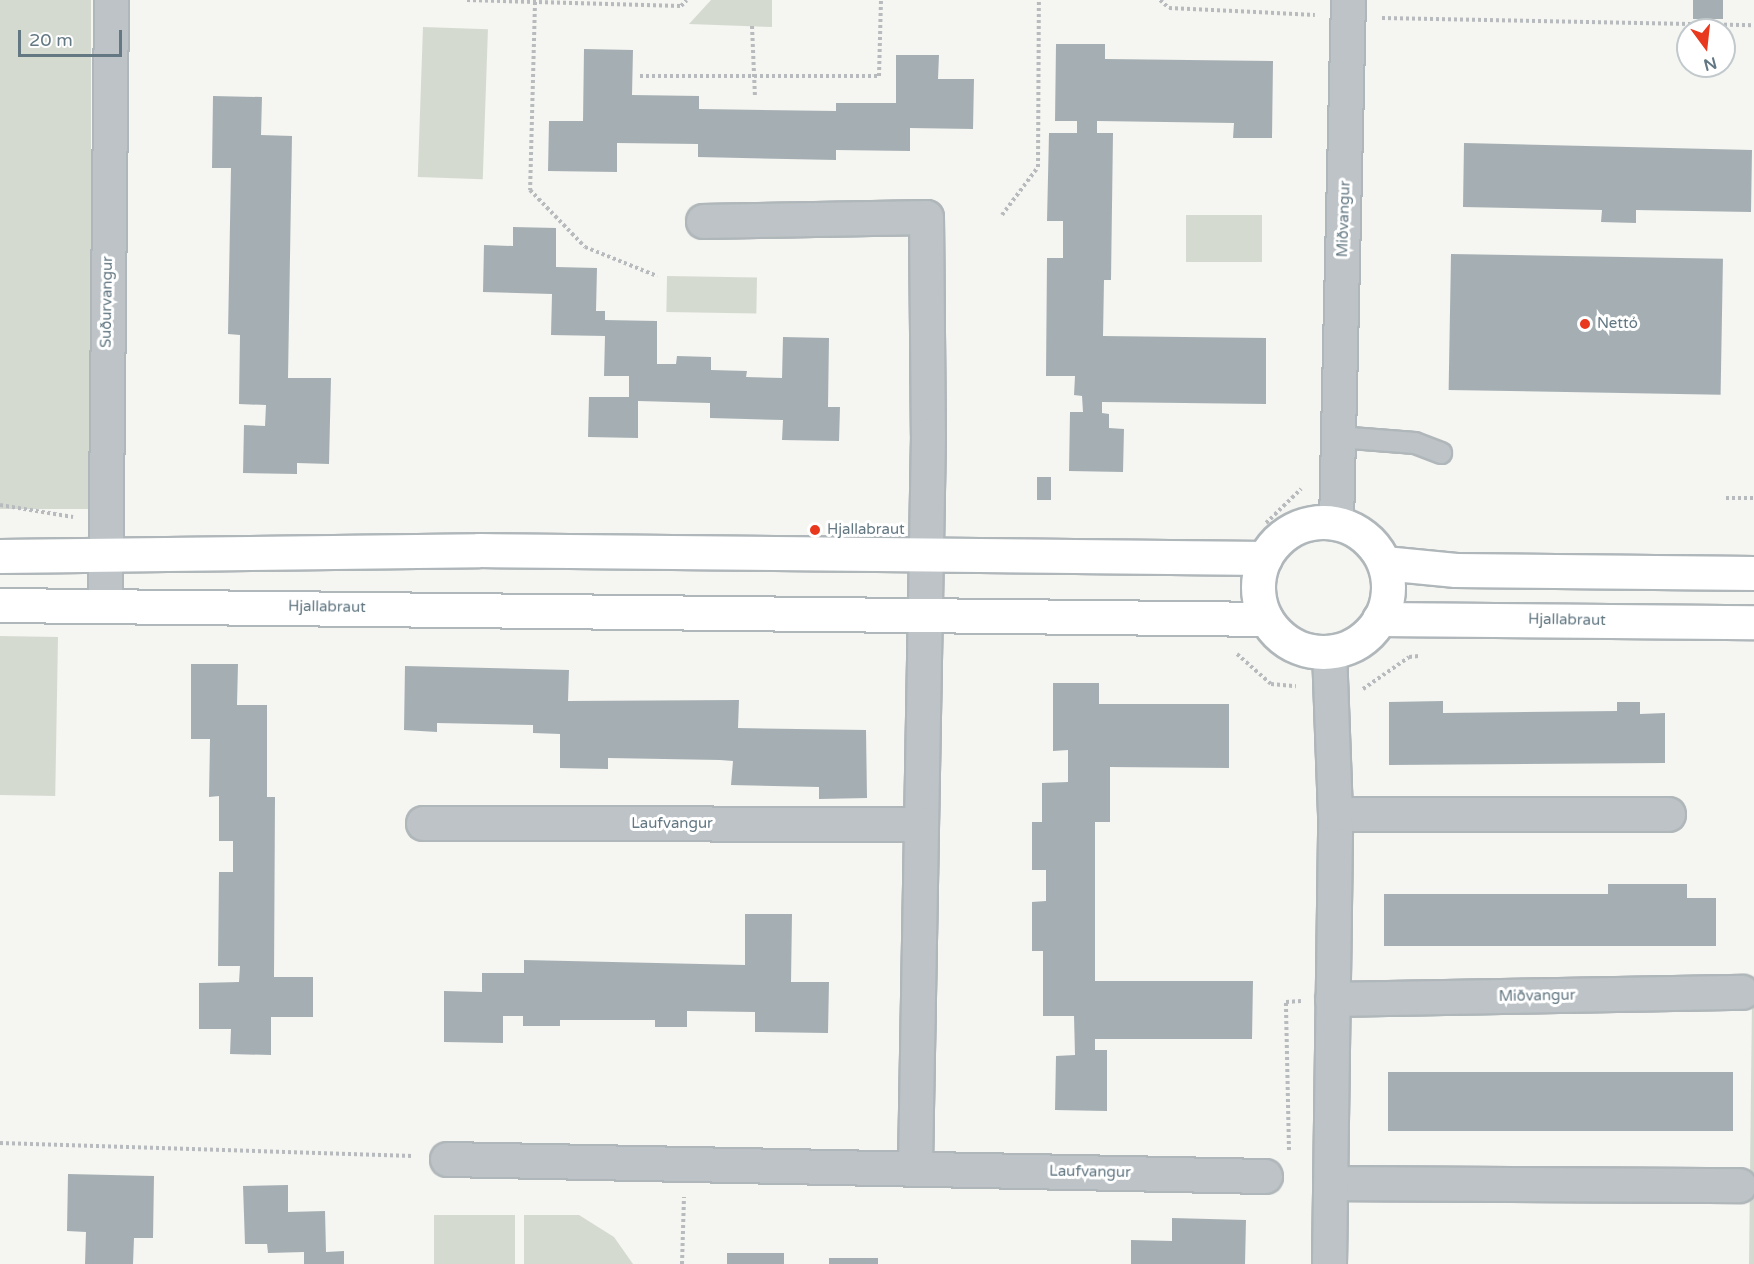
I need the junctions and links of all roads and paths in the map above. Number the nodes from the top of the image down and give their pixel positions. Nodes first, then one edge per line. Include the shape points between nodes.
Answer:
1 (111, 0) edge
2 (467, 0) edge
3 (687, 0) edge
4 (881, 0) edge
5 (1039, 0) edge
6 (1160, 0) edge
7 (535, 2) junction
8 (1349, 9) edge
9 (1754, 25) edge
10 (752, 26) dead end
11 (640, 76) dead end
12 (754, 76) junction
13 (755, 98) dead end
14 (1002, 214) dead end
15 (703, 221) dead end
16 (657, 276) dead end
17 (1338, 437) junction
18 (1441, 453) dead end
19 (1726, 498) dead end
20 (1754, 498) edge
21 (0, 505) edge
22 (1336, 523) junction
23 (105, 538) junction
24 (926, 555) junction
25 (0, 556) edge
26 (1265, 558) junction
27 (1384, 563) junction
28 (1754, 573) edge
29 (0, 604) edge
30 (105, 605) junction
31 (923, 615) junction
32 (1266, 619) junction
33 (1379, 619) junction
34 (1754, 622) edge
35 (1329, 652) junction
36 (1335, 814) junction
37 (1668, 814) dead end
38 (423, 823) dead end
39 (920, 825) junction
40 (1742, 992) dead end
41 (1332, 999) junction
42 (0, 1143) edge
43 (434, 1160) joint
44 (1277, 1165) joint
45 (915, 1167) junction
46 (1331, 1183) junction
47 (1739, 1185) dead end
48 (684, 1193) dead end
49 (682, 1264) edge
50 (1329, 1264) edge

1 - 23 street, Suðurvangur
2 - 7 path
3 - 7 path via 681,6
4 - 12 path via 879,76
5 - 14 path via 1038,167
6 - 8 path via 1169,8
7 - 16 path via 530,190 585,247
8 - 9 path
8 - 17 street, Miðvangur
10 - 12 path
11 - 12 path
12 - 13 path
15 - 24 street via 926,217
17 - 18 lane via 1415,443
17 - 22 street, Miðvangur
19 - 20 path
21 - 23 path
22 - 26 main road via 1308,523 1282,536
22 - 27 main road via 1365,537
23 - 24 main road via 491,550
23 - 25 main road
23 - 30 street, Suðurvangur
24 - 26 main road
24 - 31 street
26 - 32 main road via 1258,589
27 - 28 main road via 1456,570
27 - 33 main road via 1387,601
29 - 30 main road, Hjallabraut
30 - 31 main road, Hjallabraut
31 - 32 main road, Hjallabraut
31 - 39 street
32 - 35 main road via 1275,631 1300,648
33 - 34 main road, Hjallabraut
33 - 35 main road via 1366,635
35 - 36 street
36 - 37 street
36 - 41 street
38 - 39 street, Laufvangur
39 - 45 street
40 - 41 street, Miðvangur
41 - 44 path via 1286,1002
41 - 46 street
42 - 43 path via 412,1155
43 - 45 street, Laufvangur
44 - 45 street, Laufvangur
46 - 47 street
46 - 50 street
48 - 49 path

